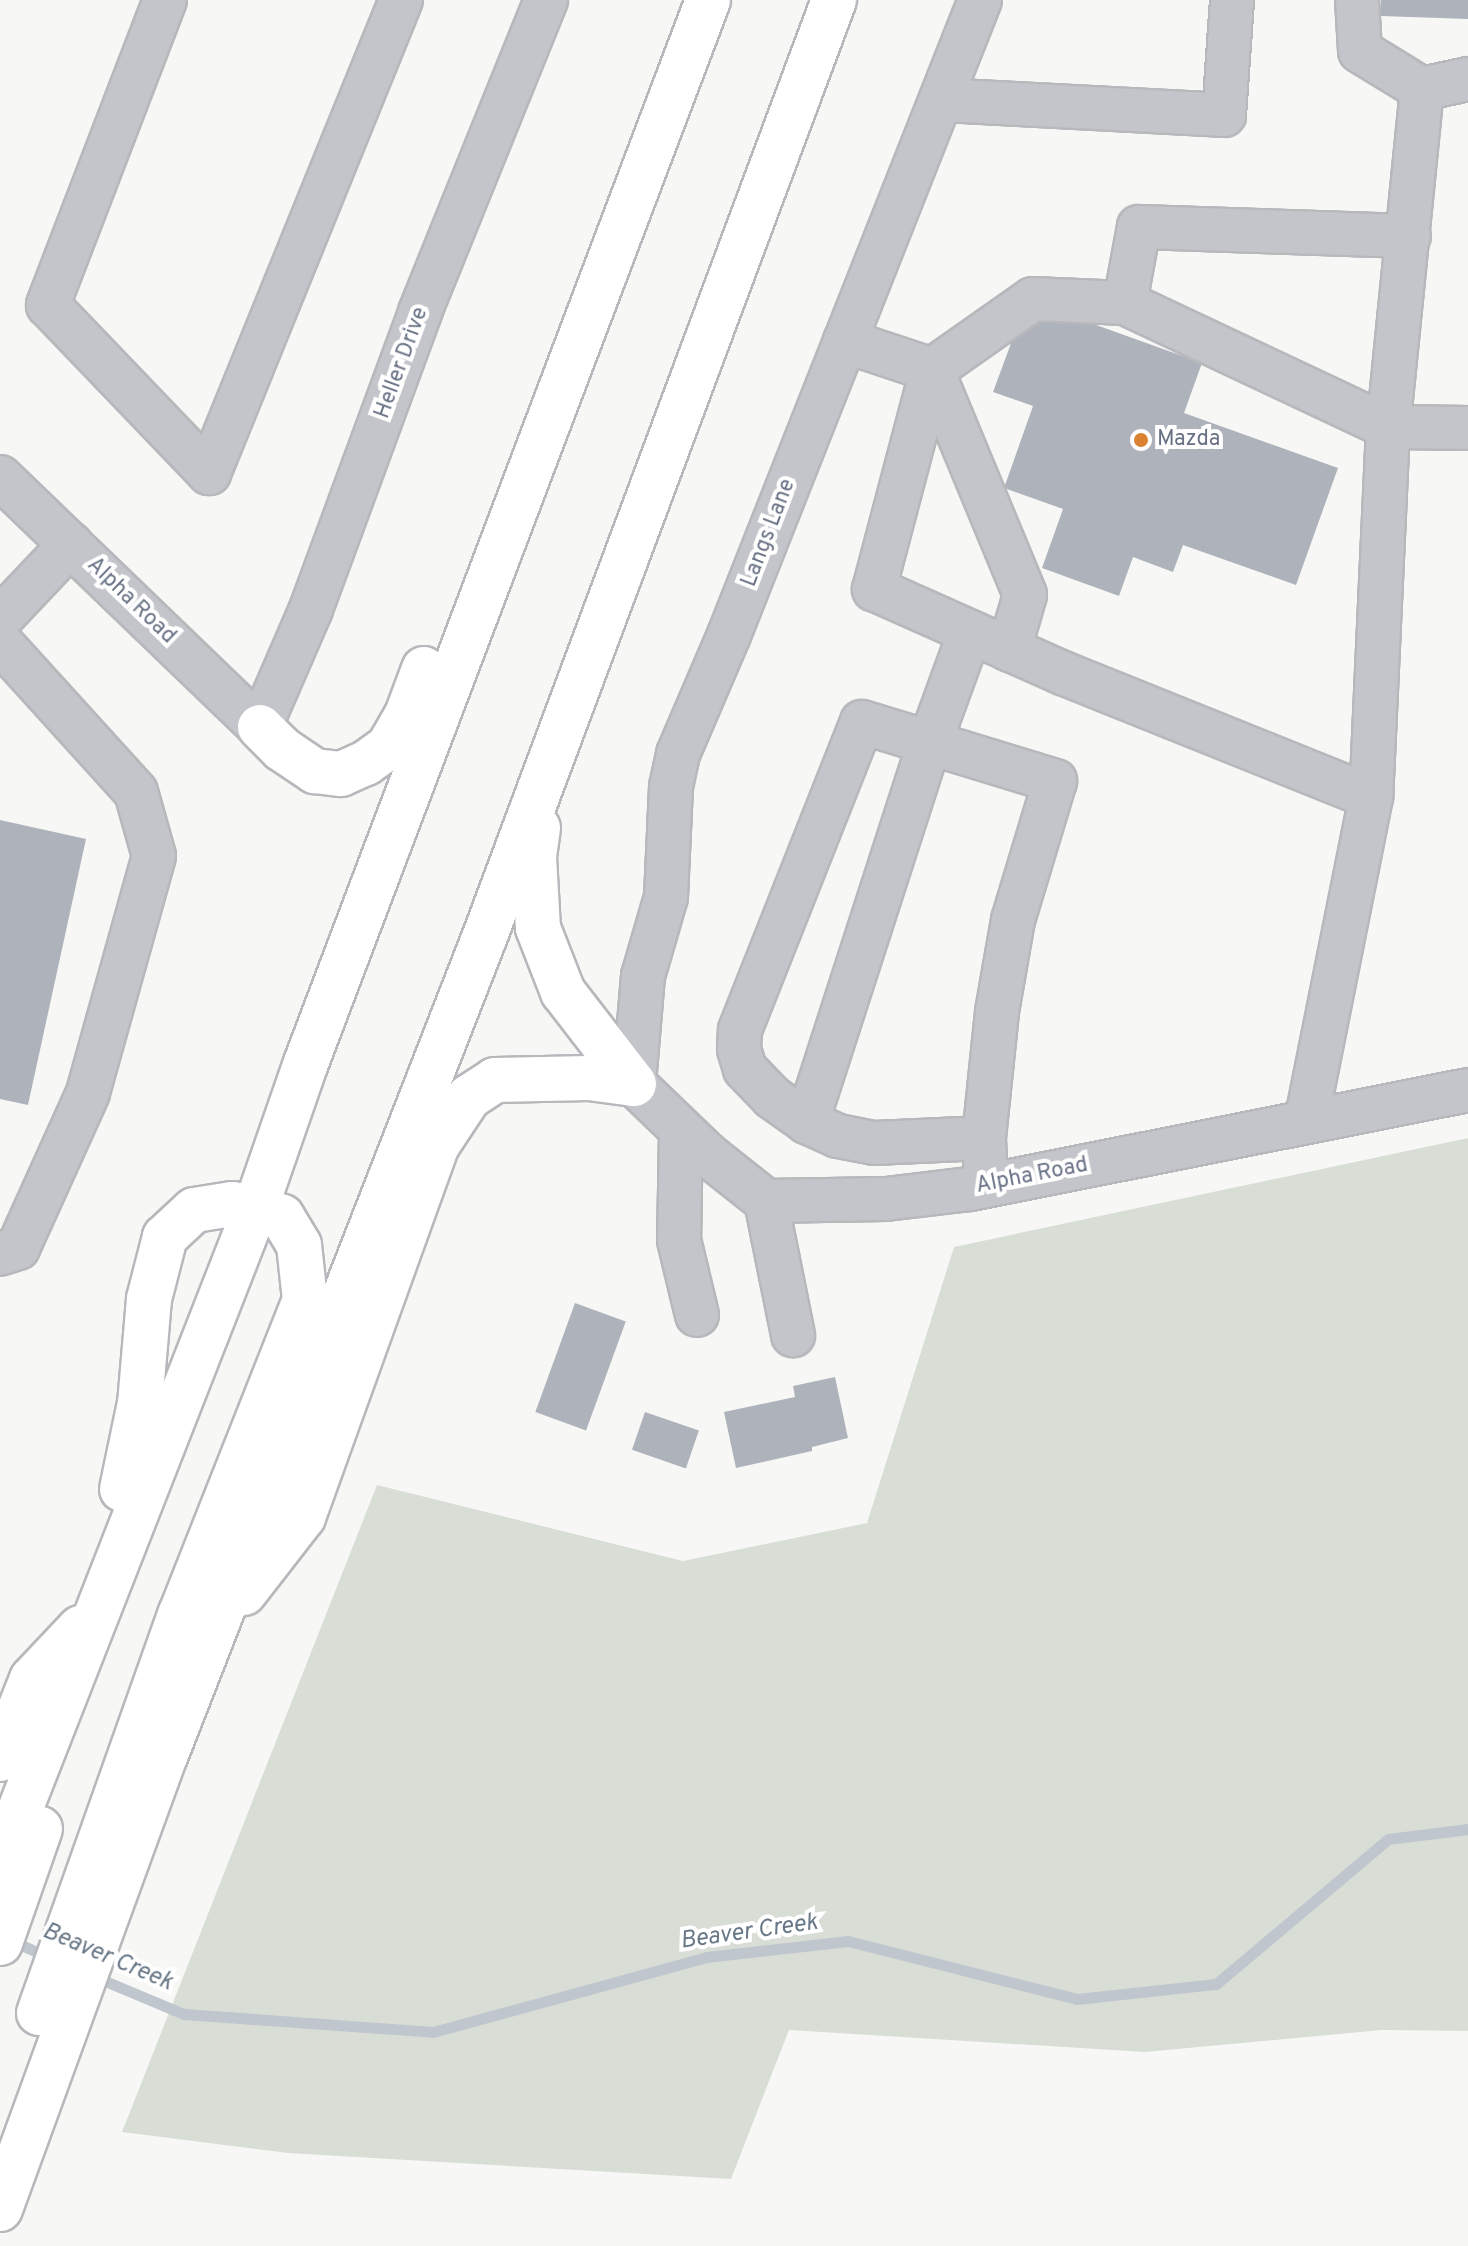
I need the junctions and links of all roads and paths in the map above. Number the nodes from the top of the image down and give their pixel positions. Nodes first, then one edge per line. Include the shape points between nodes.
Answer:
1 (165, 0) edge
2 (401, 0) edge
3 (546, 0) edge
4 (708, 0) edge
5 (834, 0) edge
6 (980, 0) edge
7 (1232, 0) edge
8 (1357, 0) edge
9 (1468, 79) edge
10 (1422, 89) junction
11 (941, 100) junction
12 (1409, 236) junction
13 (603, 281) junction
14 (1125, 303) junction
15 (845, 341) junction
16 (932, 370) junction
17 (1388, 427) junction
18 (1468, 428) edge
19 (0, 477) edge
20 (71, 544) junction
21 (0, 619) edge
22 (970, 632) junction
23 (0, 642) edge
24 (1009, 650) junction
25 (260, 727) junction
26 (930, 742) junction
27 (543, 781) junction
28 (1371, 797) junction
29 (634, 1084) junction
30 (1468, 1090) edge
31 (807, 1122) junction
32 (1306, 1122) junction
33 (681, 1130) junction
34 (984, 1138) junction
35 (986, 1185) junction
36 (766, 1201) junction
37 (256, 1207) junction
38 (0, 1254) edge
39 (697, 1315) dead end
40 (793, 1335) dead end
41 (96, 1612) junction
42 (215, 1629) junction
43 (0, 1759) edge
44 (38, 1799) junction
45 (121, 1830) junction
46 (0, 1861) edge
47 (0, 1943) edge
48 (17, 2104) edge
49 (0, 2209) edge

1 - 2 street via 48,305 209,473
3 - 25 street, Heller Drive via 420,312 311,609
4 - 13 highway
5 - 27 highway
6 - 11 street, Langs Lane
7 - 11 street via 1224,115
8 - 10 street via 1360,51
9 - 10 street
10 - 12 street
11 - 15 street, Langs Lane
12 - 14 street via 1139,227
12 - 17 street
13 - 25 highway via 559,315 407,715 389,746 341,774 315,771
13 - 37 highway
14 - 16 street via 1033,299
14 - 17 street
15 - 16 street
15 - 29 street, Langs Lane via 678,754 671,787 666,897 643,976
16 - 22 street via 874,589
16 - 24 street via 1025,595
17 - 18 street
17 - 28 street
19 - 20 street, Alpha Road
20 - 21 street
20 - 25 street, Alpha Road
22 - 24 street
22 - 26 street
23 - 38 street via 136,792 154,856 88,1093 18,1248
24 - 28 street
26 - 31 street
26 - 31 street via 862,722 740,1030 745,1069
26 - 34 street via 1055,781 1013,920
27 - 29 highway via 534,857 538,928 563,992
27 - 42 highway
28 - 32 street
29 - 33 street
29 - 42 highway via 589,1078 495,1080 469,1097 436,1147 303,1517
30 - 32 street, Alpha Road
31 - 34 street via 838,1136 874,1143
32 - 35 street, Alpha Road
33 - 36 street
33 - 39 street via 679,1240
34 - 35 street
35 - 36 street, Alpha Road via 886,1199
36 - 40 street
37 - 41 highway
37 - 41 highway via 232,1204 194,1210 165,1237 149,1299 140,1403
37 - 45 highway via 282,1217 299,1245 305,1300 181,1613
41 - 43 highway via 32,1679
41 - 44 highway
42 - 45 highway
44 - 46 highway
44 - 47 highway
45 - 48 highway
48 - 49 highway

